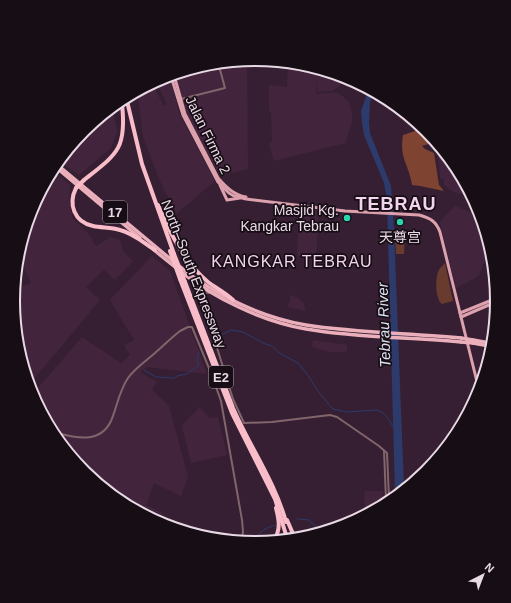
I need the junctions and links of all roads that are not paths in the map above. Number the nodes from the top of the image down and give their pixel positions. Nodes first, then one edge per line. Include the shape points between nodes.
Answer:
1 (220, 69) edge
2 (174, 80) edge
3 (179, 100) junction
4 (125, 106) edge
5 (126, 106) edge
6 (126, 106) edge
7 (62, 168) edge
8 (60, 171) edge
9 (147, 181) junction
10 (218, 182) junction
11 (241, 198) junction
12 (263, 201) junction
13 (155, 250) junction
14 (172, 252) junction
15 (190, 279) junction
16 (214, 294) junction
17 (200, 297) junction
18 (233, 300) junction
19 (491, 302) edge
20 (458, 308) junction
21 (465, 313) junction
22 (460, 315) junction
23 (462, 324) junction
24 (211, 330) junction
25 (206, 332) dead end
26 (200, 334) dead end
27 (384, 334) junction
28 (196, 336) junction
29 (473, 342) junction
30 (487, 343) edge
31 (486, 345) edge
32 (477, 382) edge
33 (61, 434) edge
34 (387, 483) junction
35 (271, 490) junction
36 (389, 495) edge
37 (386, 497) edge
38 (282, 508) junction
39 (293, 534) edge
40 (287, 535) edge
41 (288, 535) edge
42 (242, 536) edge
43 (277, 536) edge

1 - 3 street via 225,88
2 - 3 main road, Jalan Firma 2
3 - 10 main road, Jalan Firma 2 via 183,115
3 - 12 main road, Jalan Firma 2 via 218,178 231,191
4 - 13 highway, bridge via 124,130 118,148 111,158 76,188 72,199 73,209 84,223 126,232
5 - 9 highway, North–South Expressway / E2
6 - 14 highway, North–South Expressway / E2 via 140,167
7 - 18 highway, 17 via 184,270
8 - 13 highway, 17
9 - 14 highway, North–South Expressway / E2
9 - 18 highway via 181,251 208,281
10 - 11 main road, Jalan Firma 2 via 229,193
10 - 11 main road via 227,200
11 - 12 main road, Jalan Firma 2
12 - 20 main road via 344,211 427,217 437,224 440,232
13 - 15 highway, 17
14 - 35 highway, North–South Expressway / E2, bridge via 237,426
14 - 38 highway, North–South Expressway / E2, bridge via 233,408
15 - 16 highway, 17
15 - 17 street via 199,287
16 - 17 street via 205,292
16 - 27 highway, 17 via 249,311 300,328 336,333
17 - 24 street
18 - 27 highway, 17 via 306,325
19 - 21 main road
20 - 21 main road
20 - 22 main road
21 - 22 main road
21 - 23 main road
22 - 23 main road
23 - 32 main road
24 - 25 street
24 - 34 street via 233,399 244,423 330,415 337,417 384,450
26 - 28 street
27 - 29 highway, 17, bridge
28 - 33 street via 192,327 180,331 130,376 121,391 111,420 102,432 88,438
28 - 42 street via 221,401 242,520
29 - 30 highway, 17
29 - 31 highway, 17
34 - 36 street
34 - 37 street
35 - 40 highway, North–South Expressway / E2
35 - 43 highway via 280,524
38 - 39 highway
38 - 41 highway, North–South Expressway / E2

